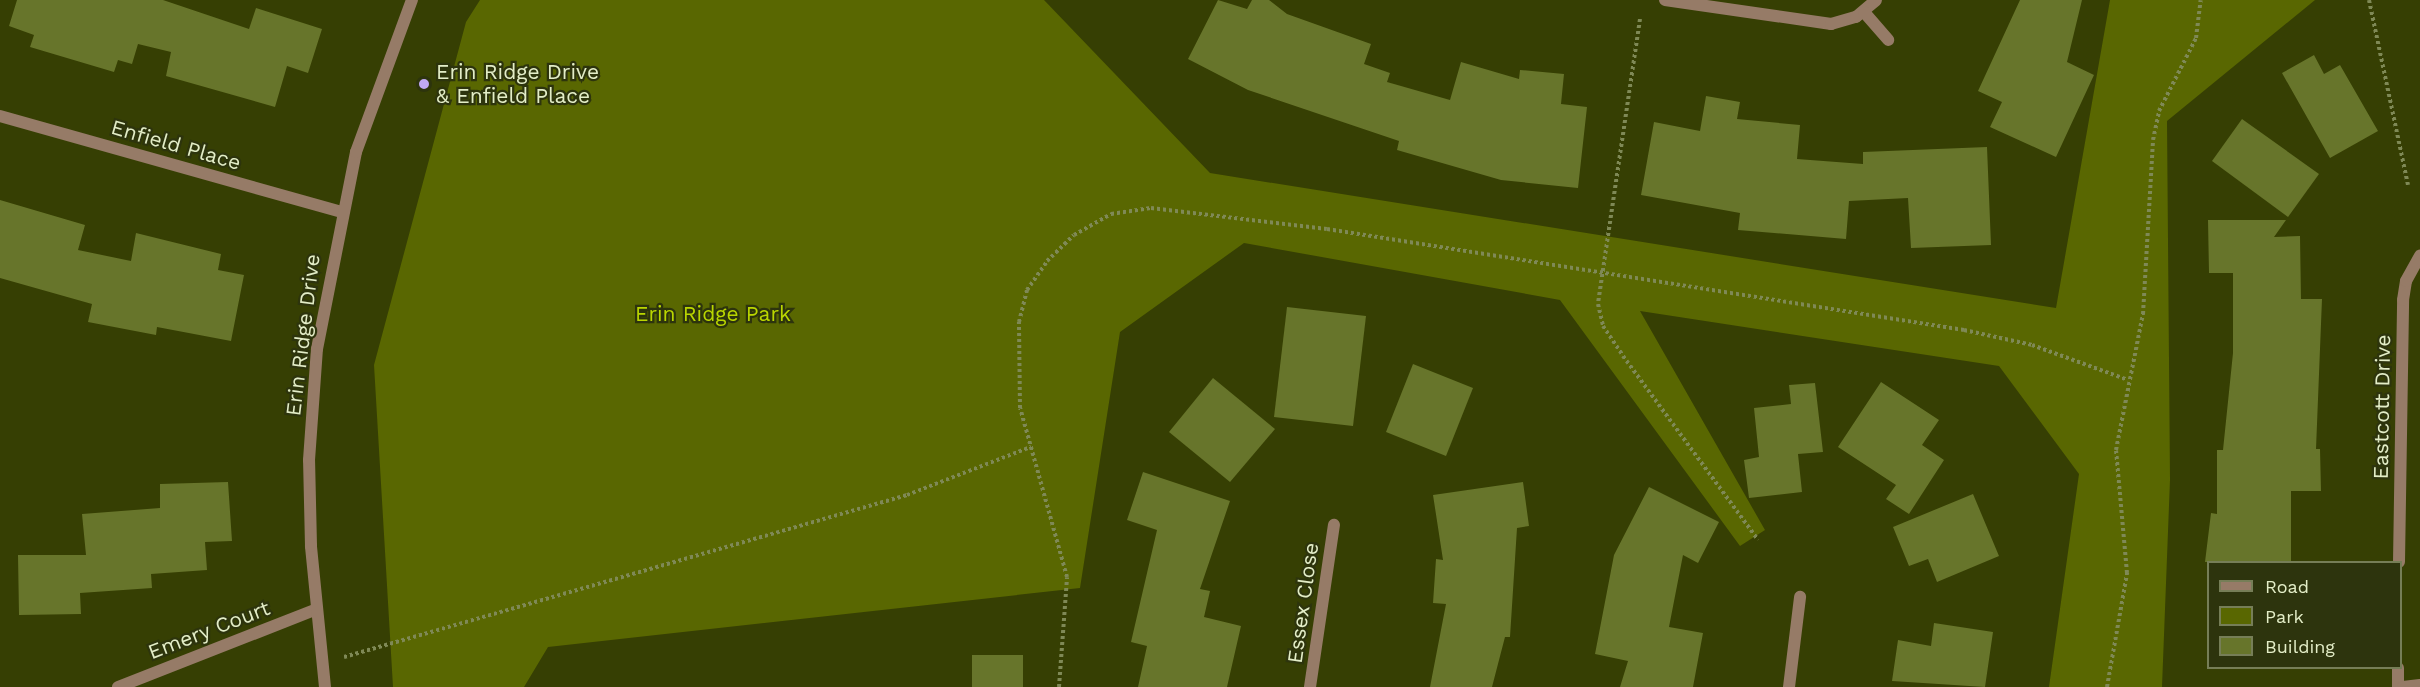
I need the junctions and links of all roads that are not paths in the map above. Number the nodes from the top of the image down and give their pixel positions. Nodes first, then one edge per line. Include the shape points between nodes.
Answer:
1 (412, 0) edge
2 (1665, 0) edge
3 (1876, 0) edge
4 (1864, 12) junction
5 (1888, 40) dead end
6 (0, 116) edge
7 (341, 212) junction
8 (2420, 256) edge
9 (1334, 525) dead end
10 (2399, 561) edge
11 (1800, 597) dead end
12 (314, 610) junction
13 (2398, 669) edge
14 (2420, 686) edge
15 (118, 687) edge
16 (325, 687) edge
17 (1310, 687) edge
18 (1789, 687) edge
19 (2398, 687) edge
20 (2403, 687) edge

1 - 7 street, Erin Ridge Drive via 370,109
2 - 4 street via 1831,24
3 - 4 street
4 - 5 street
6 - 7 street, Enfield Place
7 - 12 street, Erin Ridge Drive via 312,399
8 - 10 street, Eastcott Drive via 2403,300
9 - 17 street, Essex Close
11 - 18 street
12 - 15 street, Emery Court
12 - 16 street, Erin Ridge Drive
13 - 19 street
14 - 20 street

